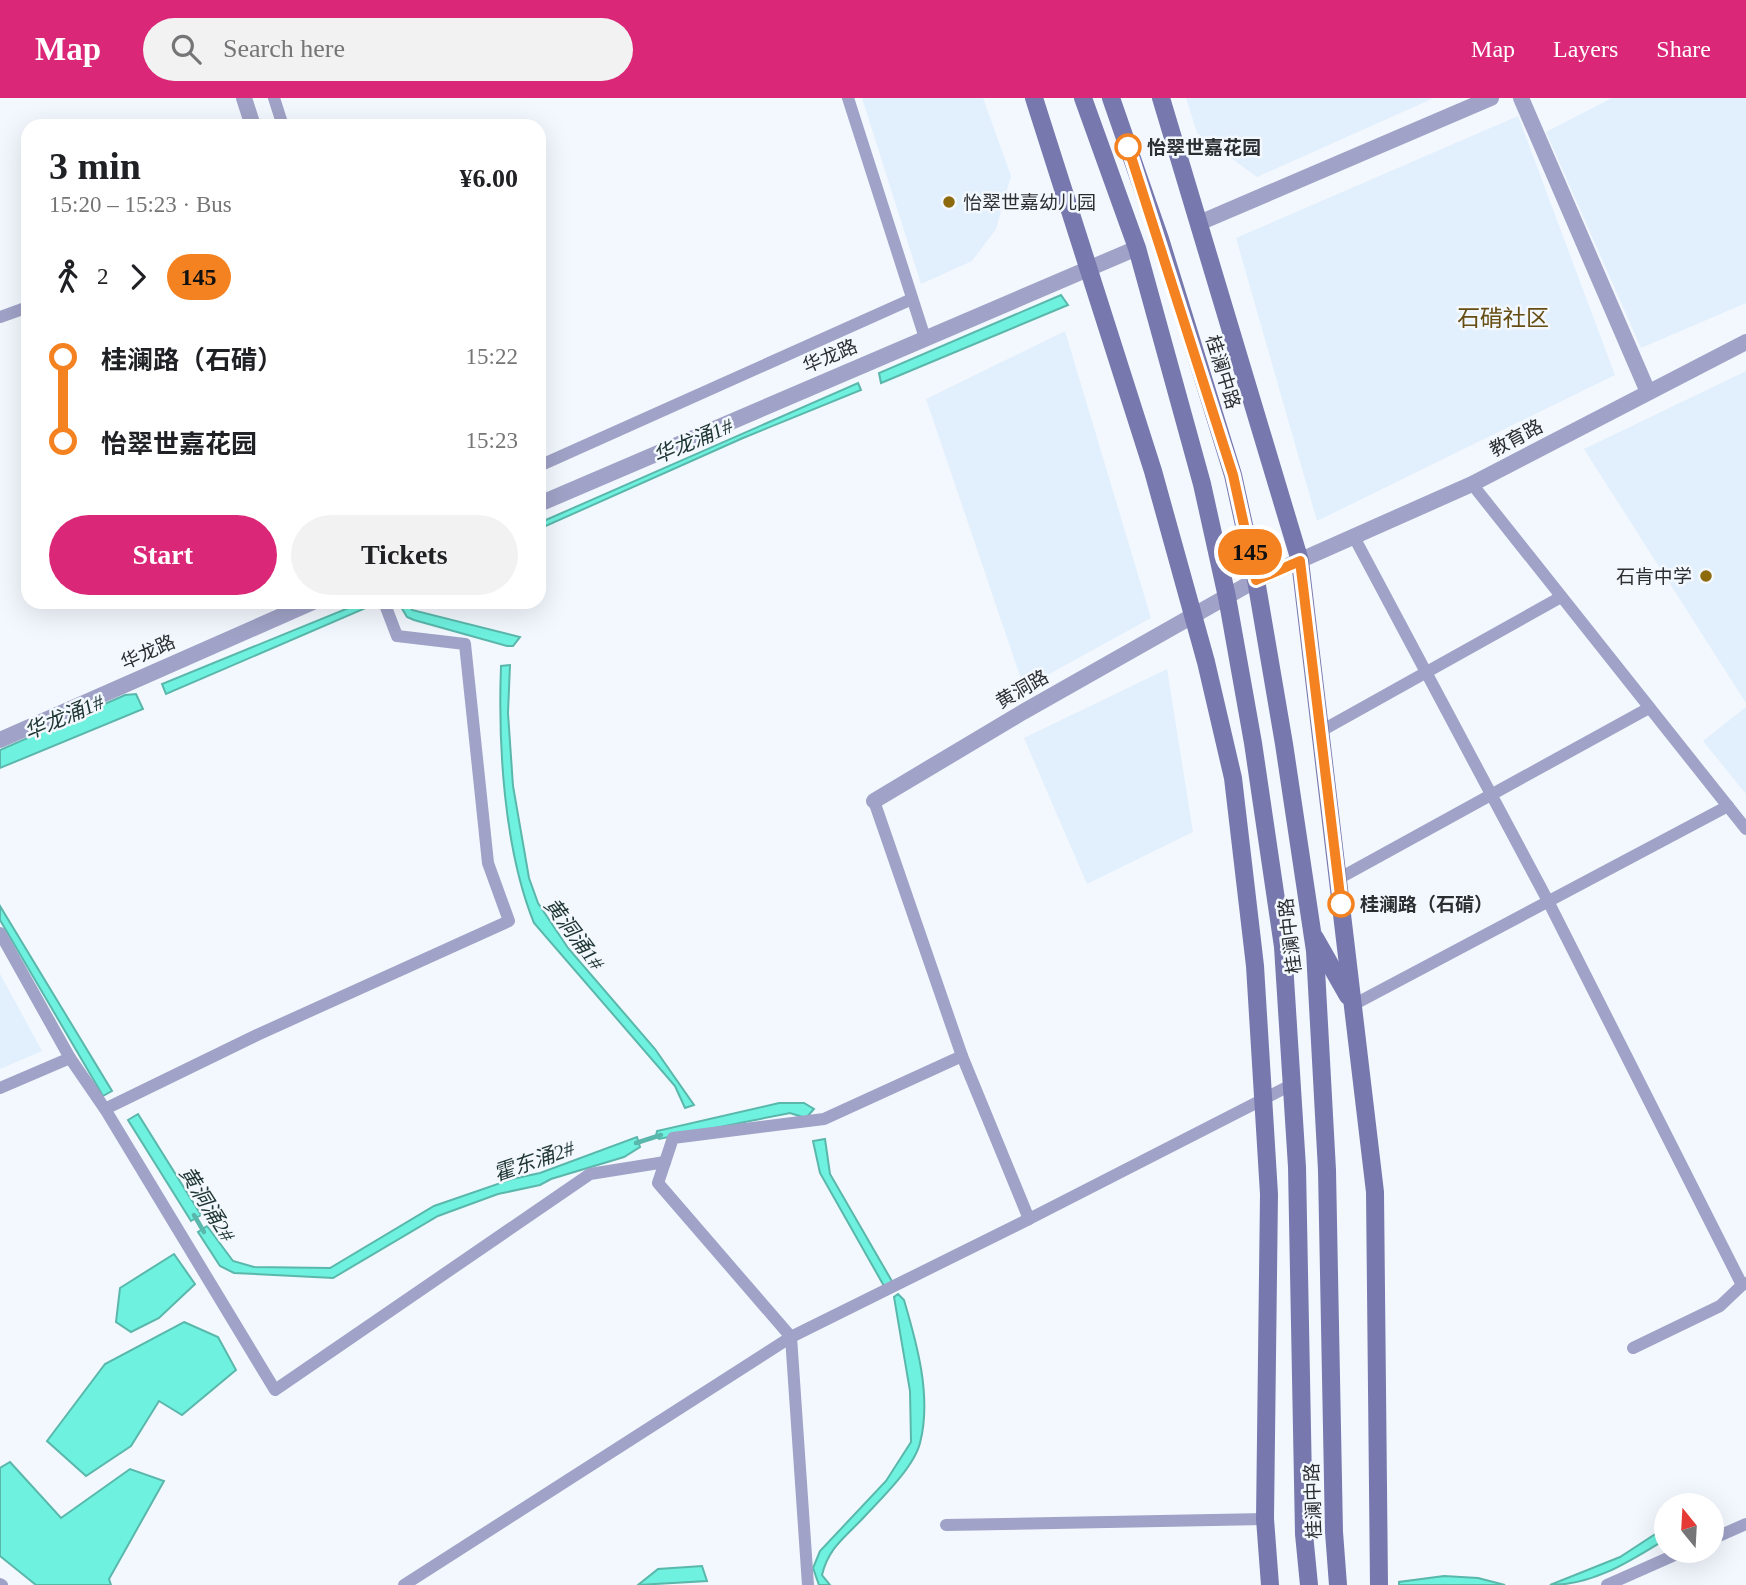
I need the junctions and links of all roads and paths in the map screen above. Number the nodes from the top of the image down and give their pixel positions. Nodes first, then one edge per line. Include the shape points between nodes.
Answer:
1 (244, 98) edge
2 (274, 98) edge
3 (848, 98) edge
4 (1034, 98) edge
5 (1083, 98) edge
6 (1111, 98) edge
7 (1161, 98) edge
8 (1491, 98) edge
9 (1521, 98) edge
10 (251, 119) edge
11 (282, 119) edge
12 (1199, 223) junction
13 (1137, 248) junction
14 (1090, 267) junction
15 (912, 299) junction
16 (21, 310) edge
17 (0, 317) edge
18 (925, 338) junction
19 (1746, 342) edge
20 (1648, 392) junction
21 (546, 463) edge
22 (1472, 484) junction
23 (546, 501) edge
24 (1354, 537) junction
25 (1300, 561) junction
26 (1256, 580) junction
27 (1227, 597) junction
28 (1561, 597) junction
29 (297, 609) edge
30 (387, 609) edge
31 (1193, 616) junction
32 (1426, 672) junction
33 (1649, 708) junction
34 (1321, 731) junction
35 (0, 740) edge
36 (1491, 795) junction
37 (874, 801) joint
38 (1728, 806) junction
39 (1746, 829) edge
40 (1338, 879) junction
41 (1548, 901) junction
42 (0, 933) edge
43 (1312, 933) junction
44 (1353, 1005) junction
45 (962, 1056) junction
46 (70, 1058) junction
47 (1292, 1085) junction
48 (0, 1088) edge
49 (1263, 1100) junction
50 (105, 1109) junction
51 (665, 1162) junction
52 (1029, 1219) junction
53 (1744, 1284) edge
54 (791, 1337) junction
55 (1633, 1348) dead end
56 (1265, 1518) junction
57 (1746, 1524) edge
58 (946, 1525) dead end
59 (1724, 1534) edge
60 (1657, 1563) edge
61 (404, 1585) edge
62 (808, 1585) edge
63 (1270, 1585) edge
64 (1309, 1585) edge
65 (1338, 1585) edge
66 (1379, 1585) edge
67 (1607, 1585) edge

1 - 10 street
2 - 11 street
3 - 15 street
4 - 14 main road
5 - 13 main road, 桂澜中路
6 - 26 main road, 桂澜中路 via 1233,475
7 - 12 main road
8 - 12 street
9 - 20 street
12 - 25 main road
13 - 14 street, 华龙路
13 - 27 main road, 桂澜中路 via 1202,484
14 - 18 street, 华龙路
14 - 31 main road
15 - 18 street
15 - 21 street
16 - 17 street
18 - 23 street, 华龙路
19 - 20 street, 教育路
20 - 22 street, 教育路
22 - 24 street, 教育路
22 - 28 street
24 - 25 street, 教育路
24 - 32 street
25 - 26 street, 教育路
25 - 34 main road
26 - 27 street, 黄洞路
26 - 43 main road, 桂澜中路
27 - 31 street, 黄洞路
27 - 47 main road, 桂澜中路 via 1283,947
28 - 32 street
28 - 33 street
29 - 35 street, 华龙路
30 - 50 street via 397,636 465,644 488,863 509,921
31 - 37 street, 黄洞路
31 - 49 main road via 1233,778 1255,966
32 - 34 street
32 - 36 street
33 - 36 street
33 - 38 street
34 - 40 main road
36 - 40 street
36 - 41 street
37 - 45 street
38 - 39 street
38 - 41 street
40 - 44 main road
41 - 44 street
41 - 53 street
42 - 46 street
43 - 44 main road
43 - 65 main road, 桂澜中路 via 1327,1170
44 - 66 main road via 1376,1192
45 - 51 street via 824,1119 673,1138
45 - 52 street
46 - 48 street
46 - 50 street
47 - 49 street
47 - 64 main road, 桂澜中路
49 - 52 street
49 - 56 main road via 1269,1194
50 - 51 street via 275,1391 590,1174
51 - 54 street via 658,1183
52 - 54 street
53 - 55 street via 1720,1306
54 - 61 street
54 - 62 street
56 - 58 street
56 - 63 main road
57 - 59 street
60 - 67 street

